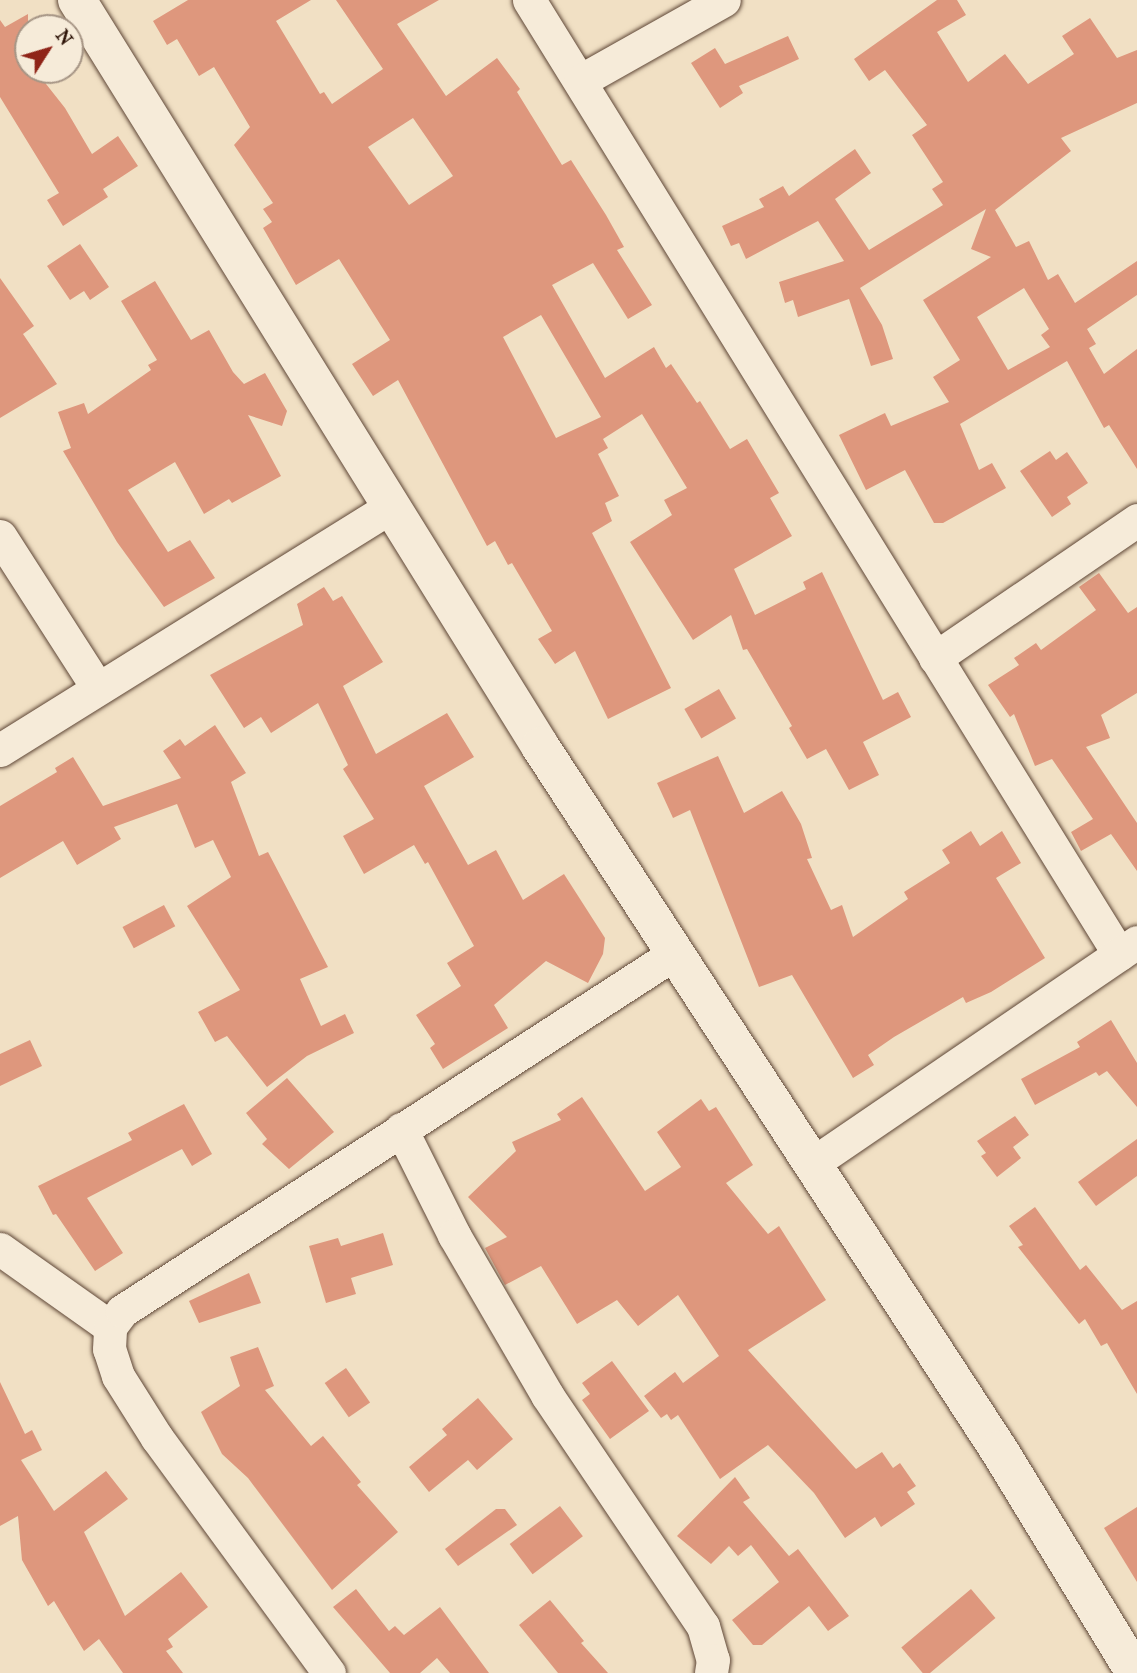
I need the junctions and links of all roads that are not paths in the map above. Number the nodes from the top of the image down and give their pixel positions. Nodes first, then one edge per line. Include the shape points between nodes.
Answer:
1 (529, 0) edge
2 (724, 0) edge
3 (82, 2) edge
4 (580, 81) junction
5 (391, 507) junction
6 (1137, 520) edge
7 (0, 536) edge
8 (935, 658) junction
9 (97, 687) junction
10 (0, 750) edge
11 (1128, 948) edge
12 (677, 952) junction
13 (401, 1129) junction
14 (813, 1163) junction
15 (0, 1249) edge
16 (110, 1327) junction
17 (329, 1673) edge
18 (711, 1673) edge
19 (1135, 1673) edge

1 - 4 street
2 - 4 street
3 - 5 street
4 - 8 street
5 - 9 street
5 - 12 street via 540,746
6 - 8 street
7 - 9 street
8 - 11 street
9 - 10 street
11 - 14 street
12 - 13 street
12 - 14 street
13 - 16 street via 122,1311
13 - 18 street via 454,1235 547,1395 703,1626 713,1660
14 - 19 street
15 - 16 street
16 - 17 street via 109,1349 118,1376 157,1438

